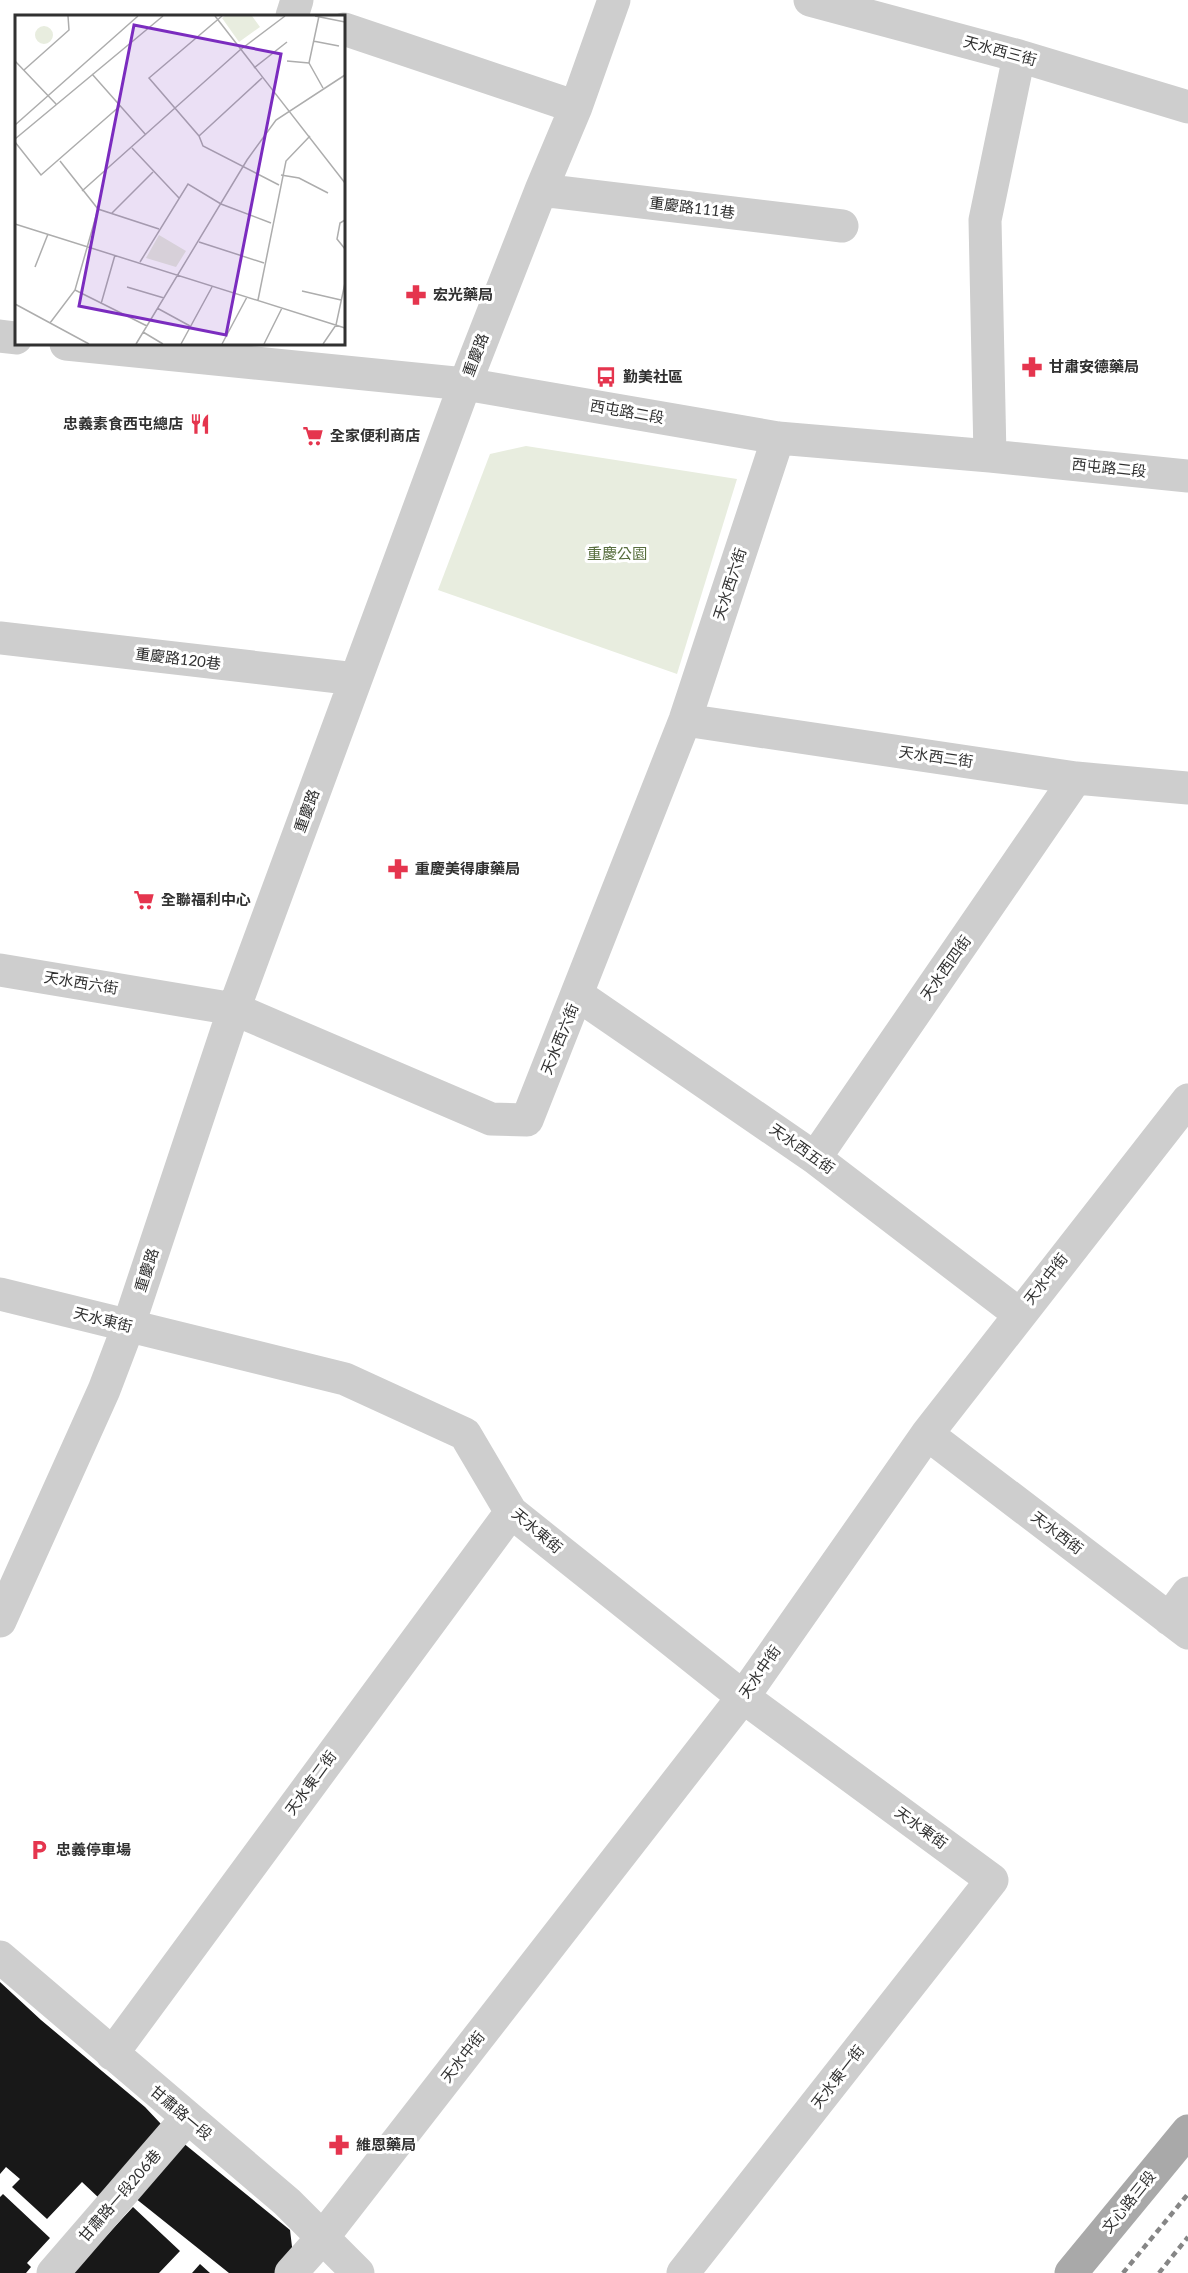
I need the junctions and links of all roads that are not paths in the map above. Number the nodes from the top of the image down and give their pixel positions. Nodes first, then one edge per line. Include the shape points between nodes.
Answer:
1 (615, 0) edge
2 (810, 0) edge
3 (345, 29) edge
4 (1019, 56) junction
5 (576, 107) junction
6 (1188, 107) edge
7 (541, 190) junction
8 (842, 226) dead end
9 (0, 336) edge
10 (15, 338) edge
11 (86, 345) edge
12 (184, 350) edge
13 (465, 384) junction
14 (778, 438) junction
15 (990, 456) junction
16 (1188, 476) edge
17 (0, 638) edge
18 (356, 680) junction
19 (685, 720) junction
20 (1076, 778) junction
21 (1188, 788) edge
22 (0, 970) edge
23 (578, 995) junction
24 (234, 1009) junction
25 (1188, 1100) edge
26 (815, 1158) junction
27 (0, 1294) edge
28 (1019, 1314) junction
29 (128, 1327) junction
30 (927, 1434) junction
31 (511, 1512) junction
32 (1182, 1615) edge
33 (0, 1621) edge
34 (743, 1697) junction
35 (992, 1880) joint
36 (0, 1957) edge
37 (112, 2054) junction
38 (187, 2118) junction
39 (1188, 2131) edge
40 (323, 2237) junction
41 (53, 2273) edge
42 (291, 2273) edge
43 (358, 2273) edge
44 (683, 2273) edge
45 (1071, 2273) edge

1 - 5 street, 重慶路
2 - 4 street, 天水西三街
3 - 5 street
4 - 6 street, 天水西三街
4 - 15 street via 985,220
5 - 7 street, 重慶路
7 - 8 street, 重慶路111巷
7 - 13 street, 重慶路
9 - 10 street
11 - 12 street, 西屯路二段
12 - 13 street, 西屯路二段
13 - 14 street, 西屯路二段
13 - 18 street, 重慶路
14 - 15 street, 西屯路二段
14 - 19 street, 天水西六街
15 - 16 street, 西屯路二段
17 - 18 street, 重慶路120巷
18 - 24 street, 重慶路
19 - 20 street, 天水西二街
19 - 23 street, 天水西六街
20 - 21 street, 天水西二街
20 - 26 street, 天水西四街
22 - 24 street, 天水西六街
23 - 24 street, 天水西六街 via 527,1120 491,1119
23 - 26 street, 天水西五街
24 - 29 street, 重慶路
25 - 28 street, 天水中街
26 - 28 street, 天水西五街
27 - 29 street, 天水東街
28 - 30 street, 天水中街
29 - 31 street, 天水東街 via 345,1379 465,1434
29 - 33 street, 重慶路 via 104,1390
30 - 32 street, 天水西街
30 - 34 street, 天水中街
31 - 34 street, 天水東街
31 - 37 street, 天水東二街
34 - 35 street, 天水東街
34 - 40 street, 天水中街
35 - 44 street, 天水東一街
36 - 37 street, 甘肅路一段
37 - 38 street, 甘肅路一段
38 - 40 street, 甘肅路一段
38 - 41 street, 甘肅路一段206巷
39 - 45 main road, 文心路三段
40 - 42 street, 天水中街
40 - 43 street, 甘肅路一段

